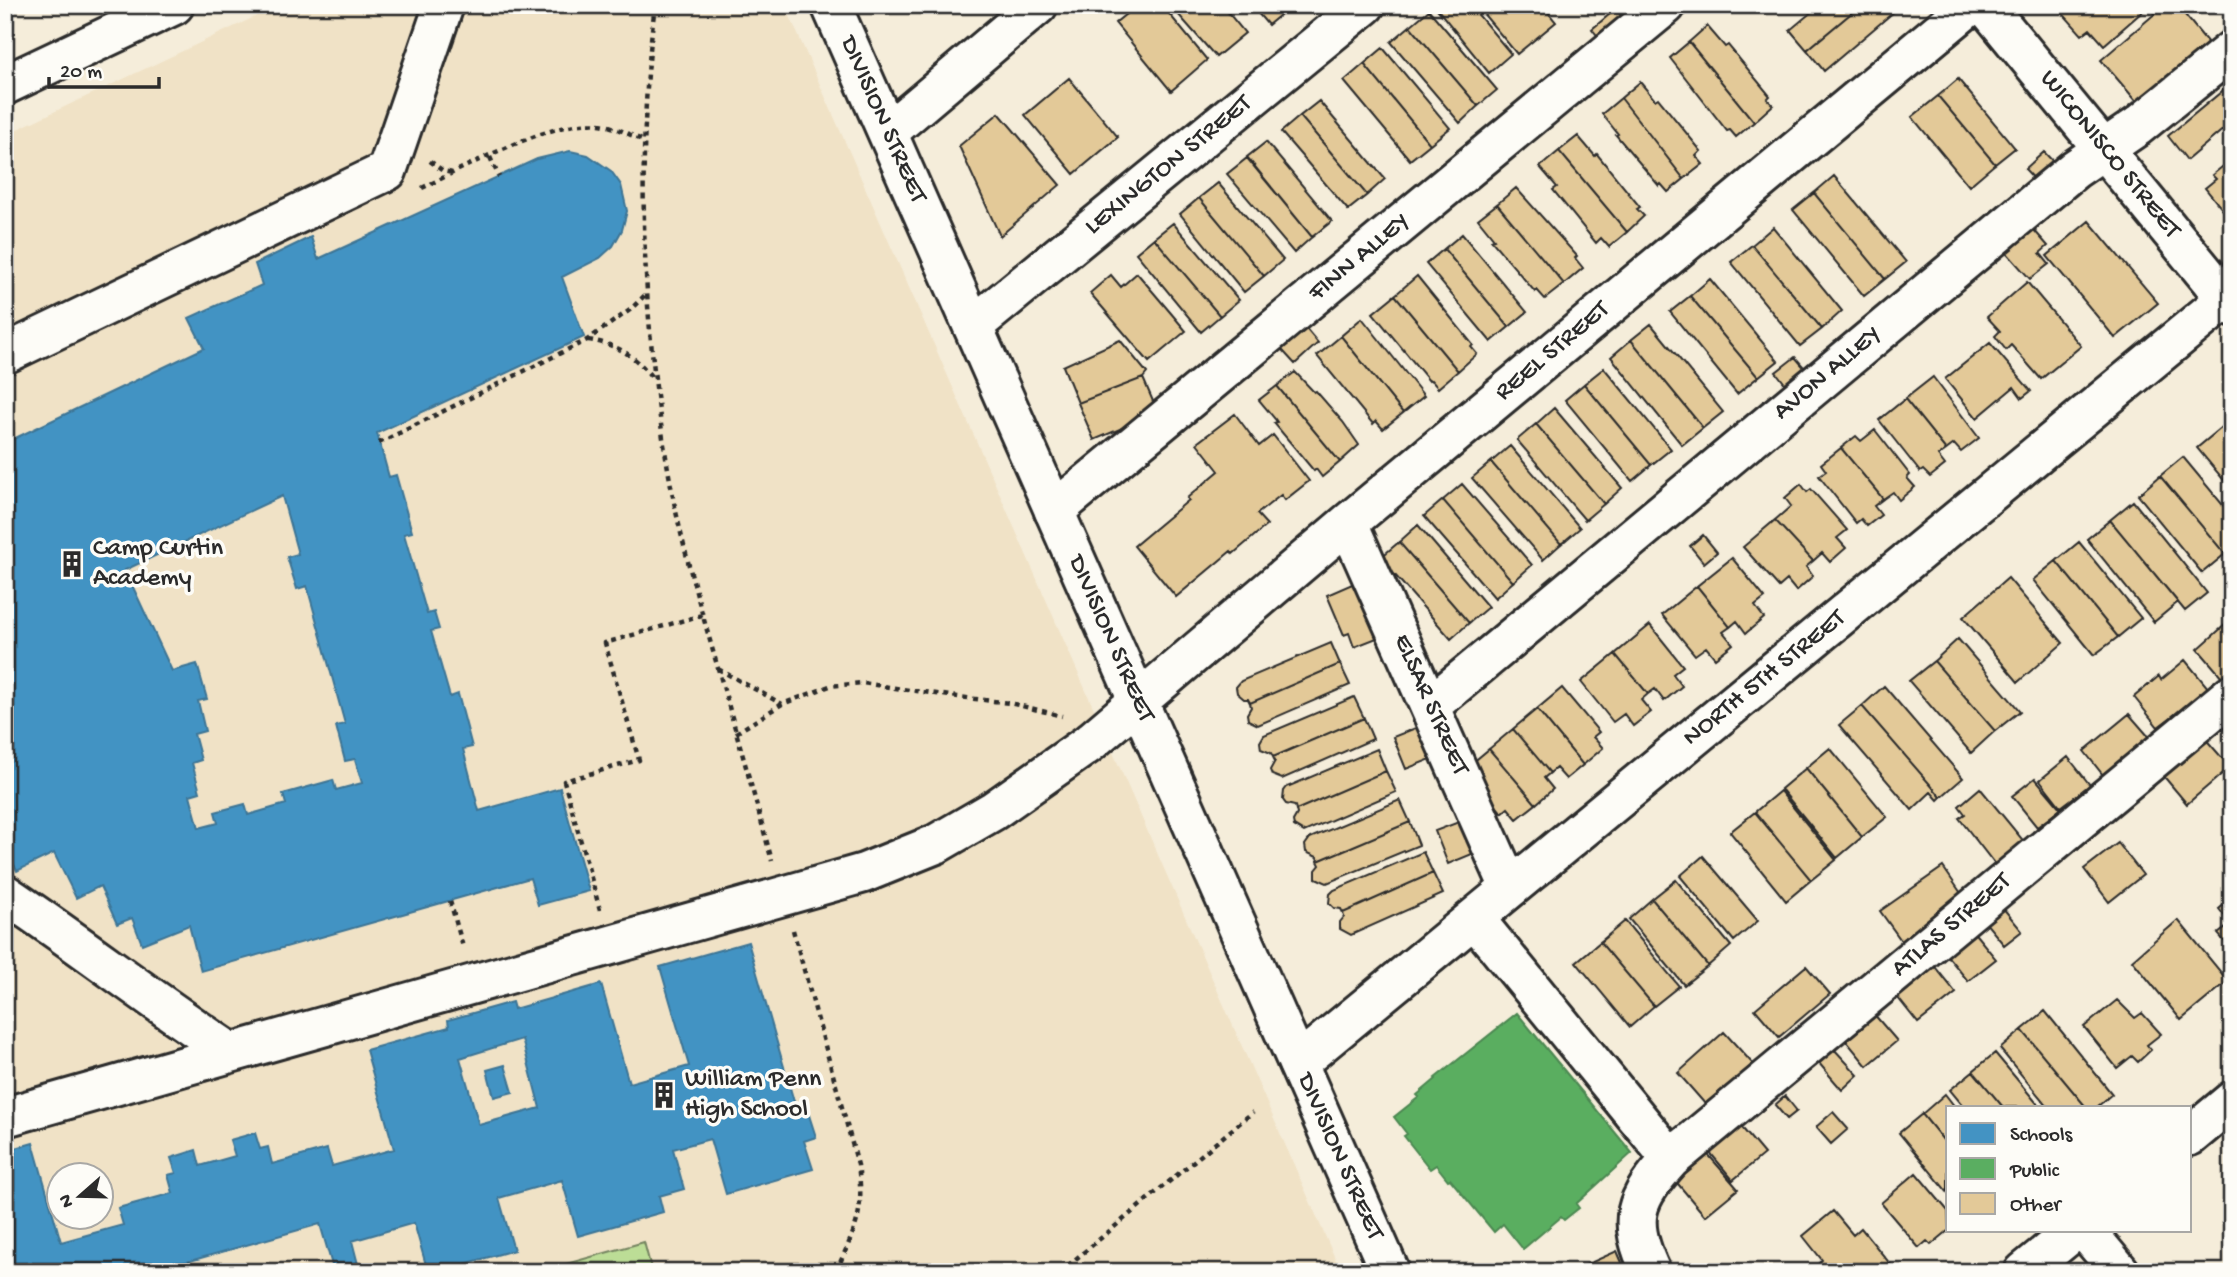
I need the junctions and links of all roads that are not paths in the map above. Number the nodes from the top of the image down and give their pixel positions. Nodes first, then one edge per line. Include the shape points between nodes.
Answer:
1 (174, 5) edge
2 (444, 5) edge
3 (831, 5) edge
4 (1038, 5) edge
5 (1365, 5) edge
6 (1666, 5) edge
7 (1971, 5) edge
8 (1985, 5) edge
9 (2232, 50) edge
10 (5, 85) edge
11 (888, 132) junction
12 (2104, 149) junction
13 (2230, 300) edge
14 (973, 327) junction
15 (5, 354) edge
16 (1054, 511) junction
17 (1348, 523) junction
18 (2232, 694) edge
19 (1138, 702) junction
20 (1430, 706) junction
21 (1510, 888) junction
22 (5, 894) edge
23 (1474, 918) junction
24 (230, 1052) junction
25 (1298, 1063) junction
26 (2232, 1101) edge
27 (5, 1117) edge
28 (2192, 1134) edge
29 (1671, 1158) junction
30 (2073, 1232) edge
31 (2087, 1232) edge
32 (1390, 1272) edge
33 (1651, 1272) edge
34 (2024, 1272) edge
35 (2120, 1272) edge

1 - 10 street
2 - 15 street via 387,171
3 - 11 street, DIVISION STREET
4 - 11 street
5 - 14 street, LEXINGTON STREET
6 - 16 street, FINN ALLEY
7 - 17 street, REEL STREET
8 - 12 street, WICONISCO STREET
9 - 12 street, AVON ALLEY
11 - 14 street, DIVISION STREET
12 - 13 street, WICONISCO STREET
12 - 20 street, AVON ALLEY
13 - 21 street, NORTH 5TH STREET
14 - 16 street, DIVISION STREET
16 - 19 street, DIVISION STREET
17 - 19 street, REEL STREET
17 - 20 street, ELSAR STREET
18 - 29 street, ATLAS STREET
19 - 24 street, REEL STREET via 1088,744 993,811 901,860
19 - 25 street, DIVISION STREET
20 - 21 street, ELSAR STREET
21 - 23 street, NORTH 5TH STREET
22 - 24 street
23 - 25 street, NORTH 5TH STREET
23 - 29 street
24 - 27 street, REEL STREET
25 - 32 street, DIVISION STREET
26 - 28 street
29 - 33 street, ATLAS STREET via 1638,1204 1635,1226
30 - 34 street
31 - 35 street

